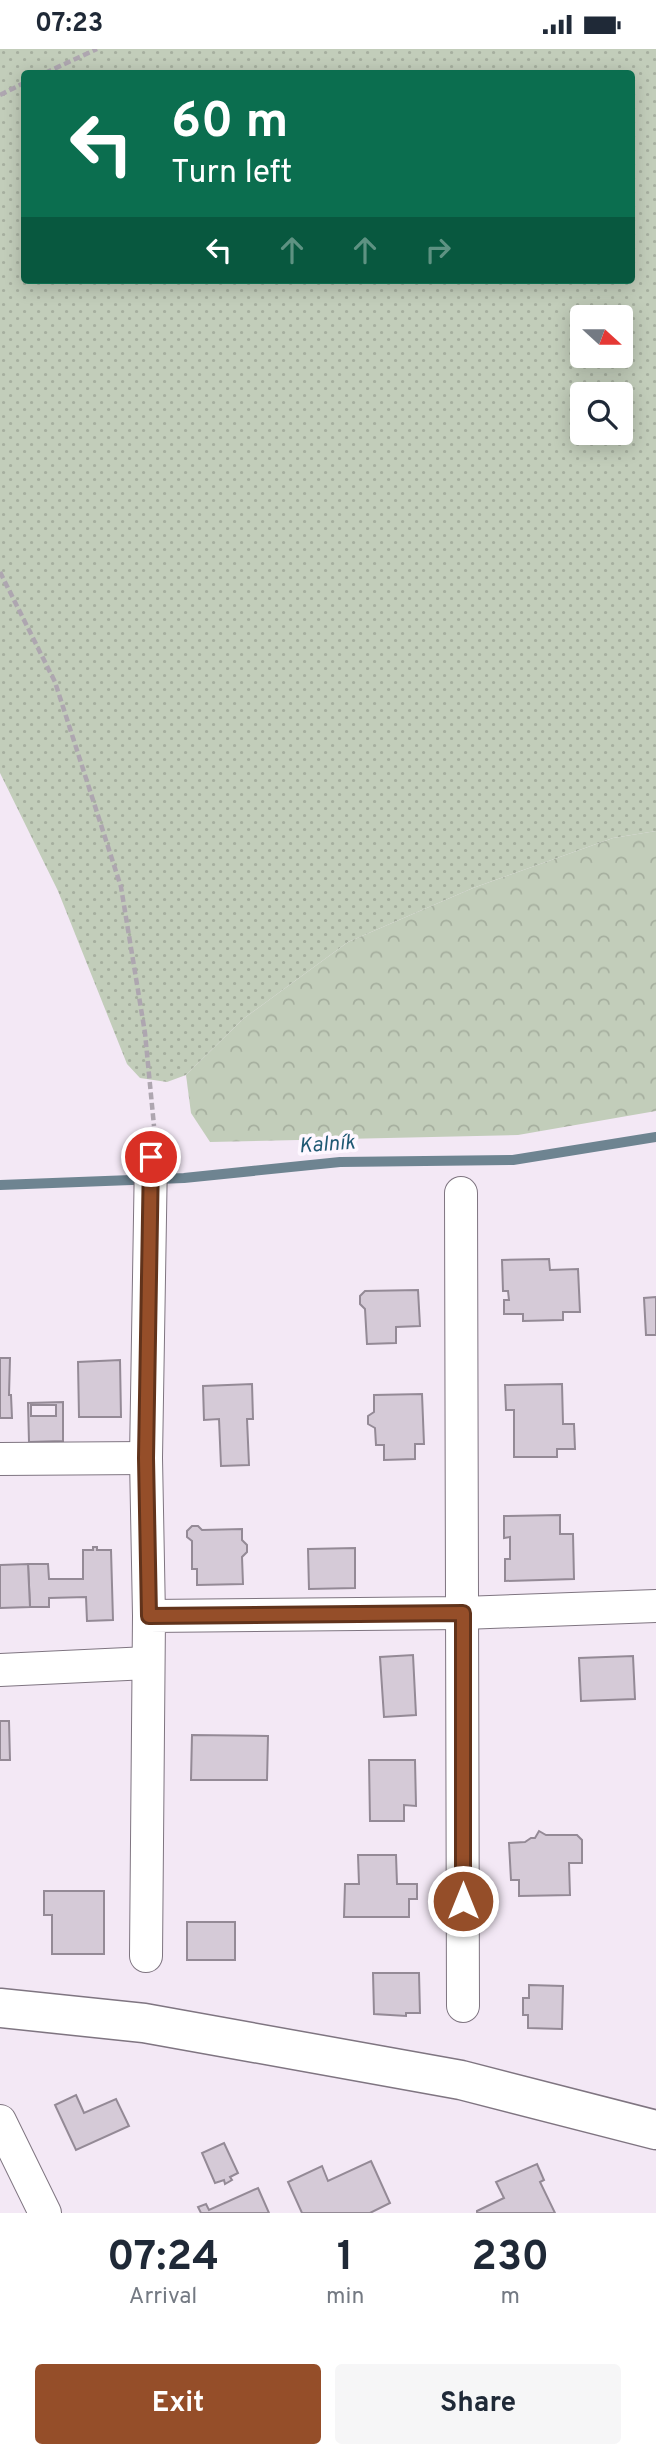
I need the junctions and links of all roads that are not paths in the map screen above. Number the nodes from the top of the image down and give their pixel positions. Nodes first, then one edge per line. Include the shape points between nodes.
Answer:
1 (151, 1157) road end
2 (461, 1193) dead end
3 (146, 1458) junction
4 (0, 1459) edge
5 (656, 1606) edge
6 (463, 1613) junction
7 (149, 1616) junction
8 (148, 1663) junction
9 (0, 1670) edge
10 (146, 1956) dead end
11 (463, 2006) dead end
12 (0, 2008) edge
13 (0, 2121) edge
14 (656, 2130) edge
15 (46, 2213) edge

1 - 3 street
2 - 6 street
3 - 4 street
3 - 7 street
5 - 6 street
6 - 7 street
6 - 11 street
7 - 8 street
8 - 9 street
8 - 10 street
12 - 14 street via 144,2023 461,2080
13 - 15 street

